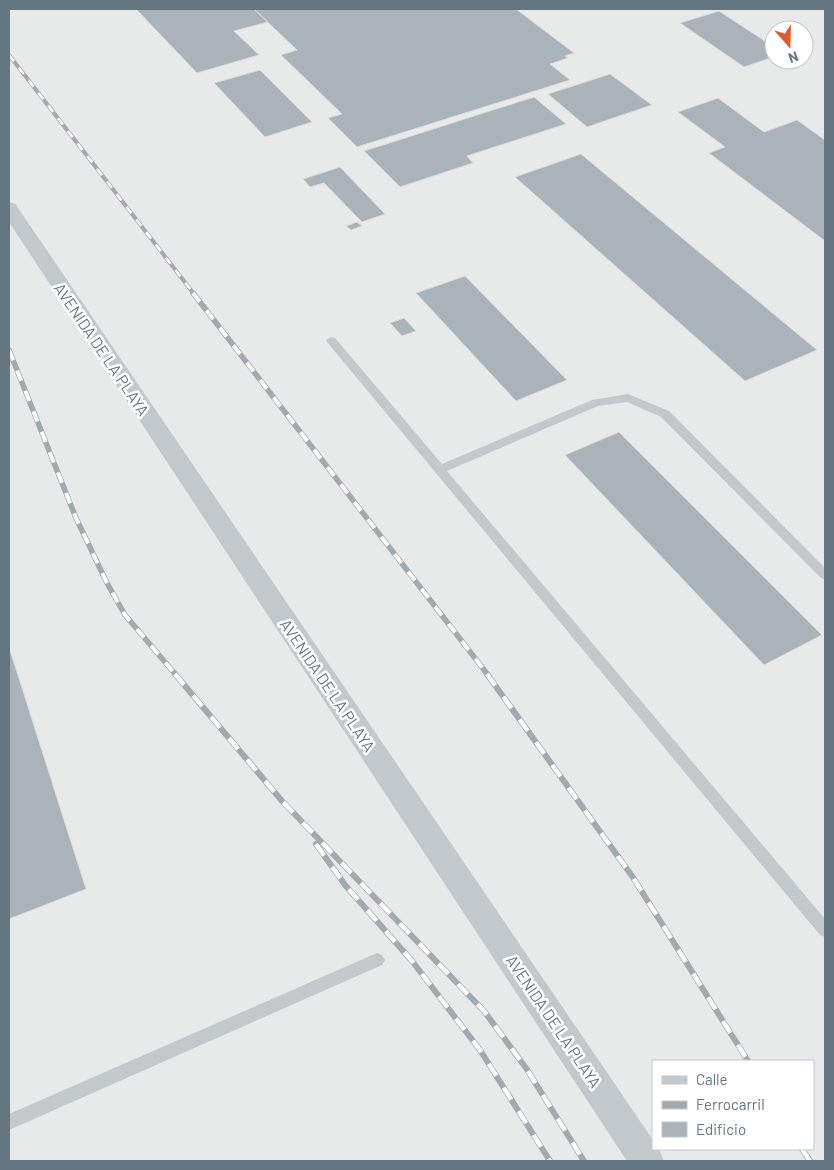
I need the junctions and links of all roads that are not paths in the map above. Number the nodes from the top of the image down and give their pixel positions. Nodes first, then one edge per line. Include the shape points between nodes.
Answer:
1 (9, 208) edge
2 (331, 340) dead end
3 (439, 470) junction
4 (825, 575) edge
5 (825, 930) edge
6 (377, 960) dead end
7 (9, 1122) edge
8 (647, 1161) edge

1 - 8 street, AVENIDA DE LA PLAYA
2 - 3 lane
3 - 4 lane via 596,404 628,398 665,414
3 - 5 lane
6 - 7 lane

